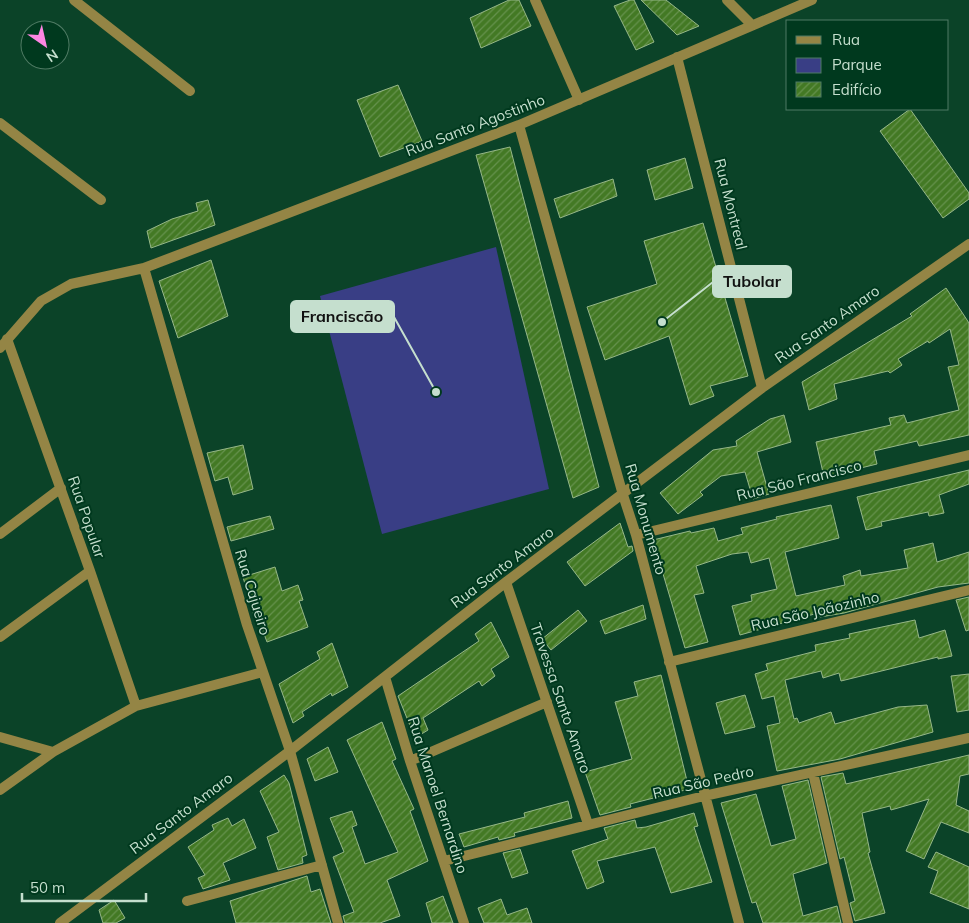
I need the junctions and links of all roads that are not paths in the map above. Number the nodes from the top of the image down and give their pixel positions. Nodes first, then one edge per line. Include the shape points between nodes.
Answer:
1 (74, 0) edge
2 (535, 0) edge
3 (727, 0) edge
4 (812, 0) edge
5 (752, 25) junction
6 (677, 57) junction
7 (190, 91) dead end
8 (579, 100) junction
9 (0, 123) edge
10 (519, 125) junction
11 (101, 200) dead end
12 (969, 244) edge
13 (144, 268) junction
14 (7, 339) junction
15 (0, 348) edge
16 (762, 388) junction
17 (969, 454) edge
18 (62, 488) junction
19 (623, 495) junction
20 (0, 534) edge
21 (636, 535) junction
22 (90, 571) junction
23 (506, 582) junction
24 (969, 590) edge
25 (0, 636) edge
26 (669, 662) junction
27 (263, 672) junction
28 (385, 676) junction
29 (547, 702) junction
30 (136, 706) junction
31 (0, 737) edge
32 (969, 738) edge
33 (290, 751) junction
34 (53, 752) junction
35 (410, 761) junction
36 (813, 773) junction
37 (0, 790) edge
38 (704, 796) junction
39 (588, 824) junction
40 (444, 861) junction
41 (322, 865) junction
42 (187, 900) dead end
43 (60, 923) edge
44 (338, 923) edge
45 (464, 923) edge
46 (739, 923) edge
47 (848, 923) edge

1 - 7 street
2 - 8 street
3 - 5 street
4 - 5 street, Rua Santo Agostinho
5 - 6 street, Rua Santo Agostinho
6 - 8 street, Rua Santo Agostinho
6 - 16 street, Rua Montreal
8 - 10 street, Rua Santo Agostinho
9 - 11 street
10 - 13 street, Rua Santo Agostinho
10 - 19 street, Rua Monumento
12 - 16 street, Rua Santo Amaro
13 - 14 street, Rua Santo Agostinho via 71,284 52,293
13 - 27 street, Rua Cajueiro via 216,523
14 - 15 street, Rua Santo Agostinho
14 - 18 street, Rua Popular
16 - 19 street, Rua Santo Amaro
17 - 21 street, Rua São Francisco
18 - 20 street
18 - 22 street, Rua Popular
19 - 21 street, Rua Monumento
19 - 23 street, Rua Santo Amaro
21 - 26 street, Rua Monumento
22 - 25 street
22 - 30 street, Rua Popular
23 - 28 street, Rua Santo Amaro
23 - 29 street, Travessa Santo Amaro
24 - 26 street, Rua São Joãozinho
26 - 38 street, Rua Monumento
27 - 30 street
27 - 33 street, Rua Cajueiro
28 - 33 street, Rua Santo Amaro
28 - 35 street, Rua Manoel Bernardino
29 - 35 street
29 - 39 street, Travessa Santo Amaro
30 - 34 street
31 - 34 street
32 - 36 street, Rua São Pedro
33 - 41 street, Rua Cajueiro
33 - 43 street, Rua Santo Amaro
34 - 37 street
35 - 40 street, Rua Manoel Bernardino
36 - 38 street, Rua São Pedro
36 - 47 street
38 - 39 street, Rua São Pedro
38 - 46 street, Rua Monumento
39 - 40 street, Rua São Pedro
40 - 45 street, Rua Manoel Bernardino
41 - 42 street
41 - 44 street, Rua Cajueiro

